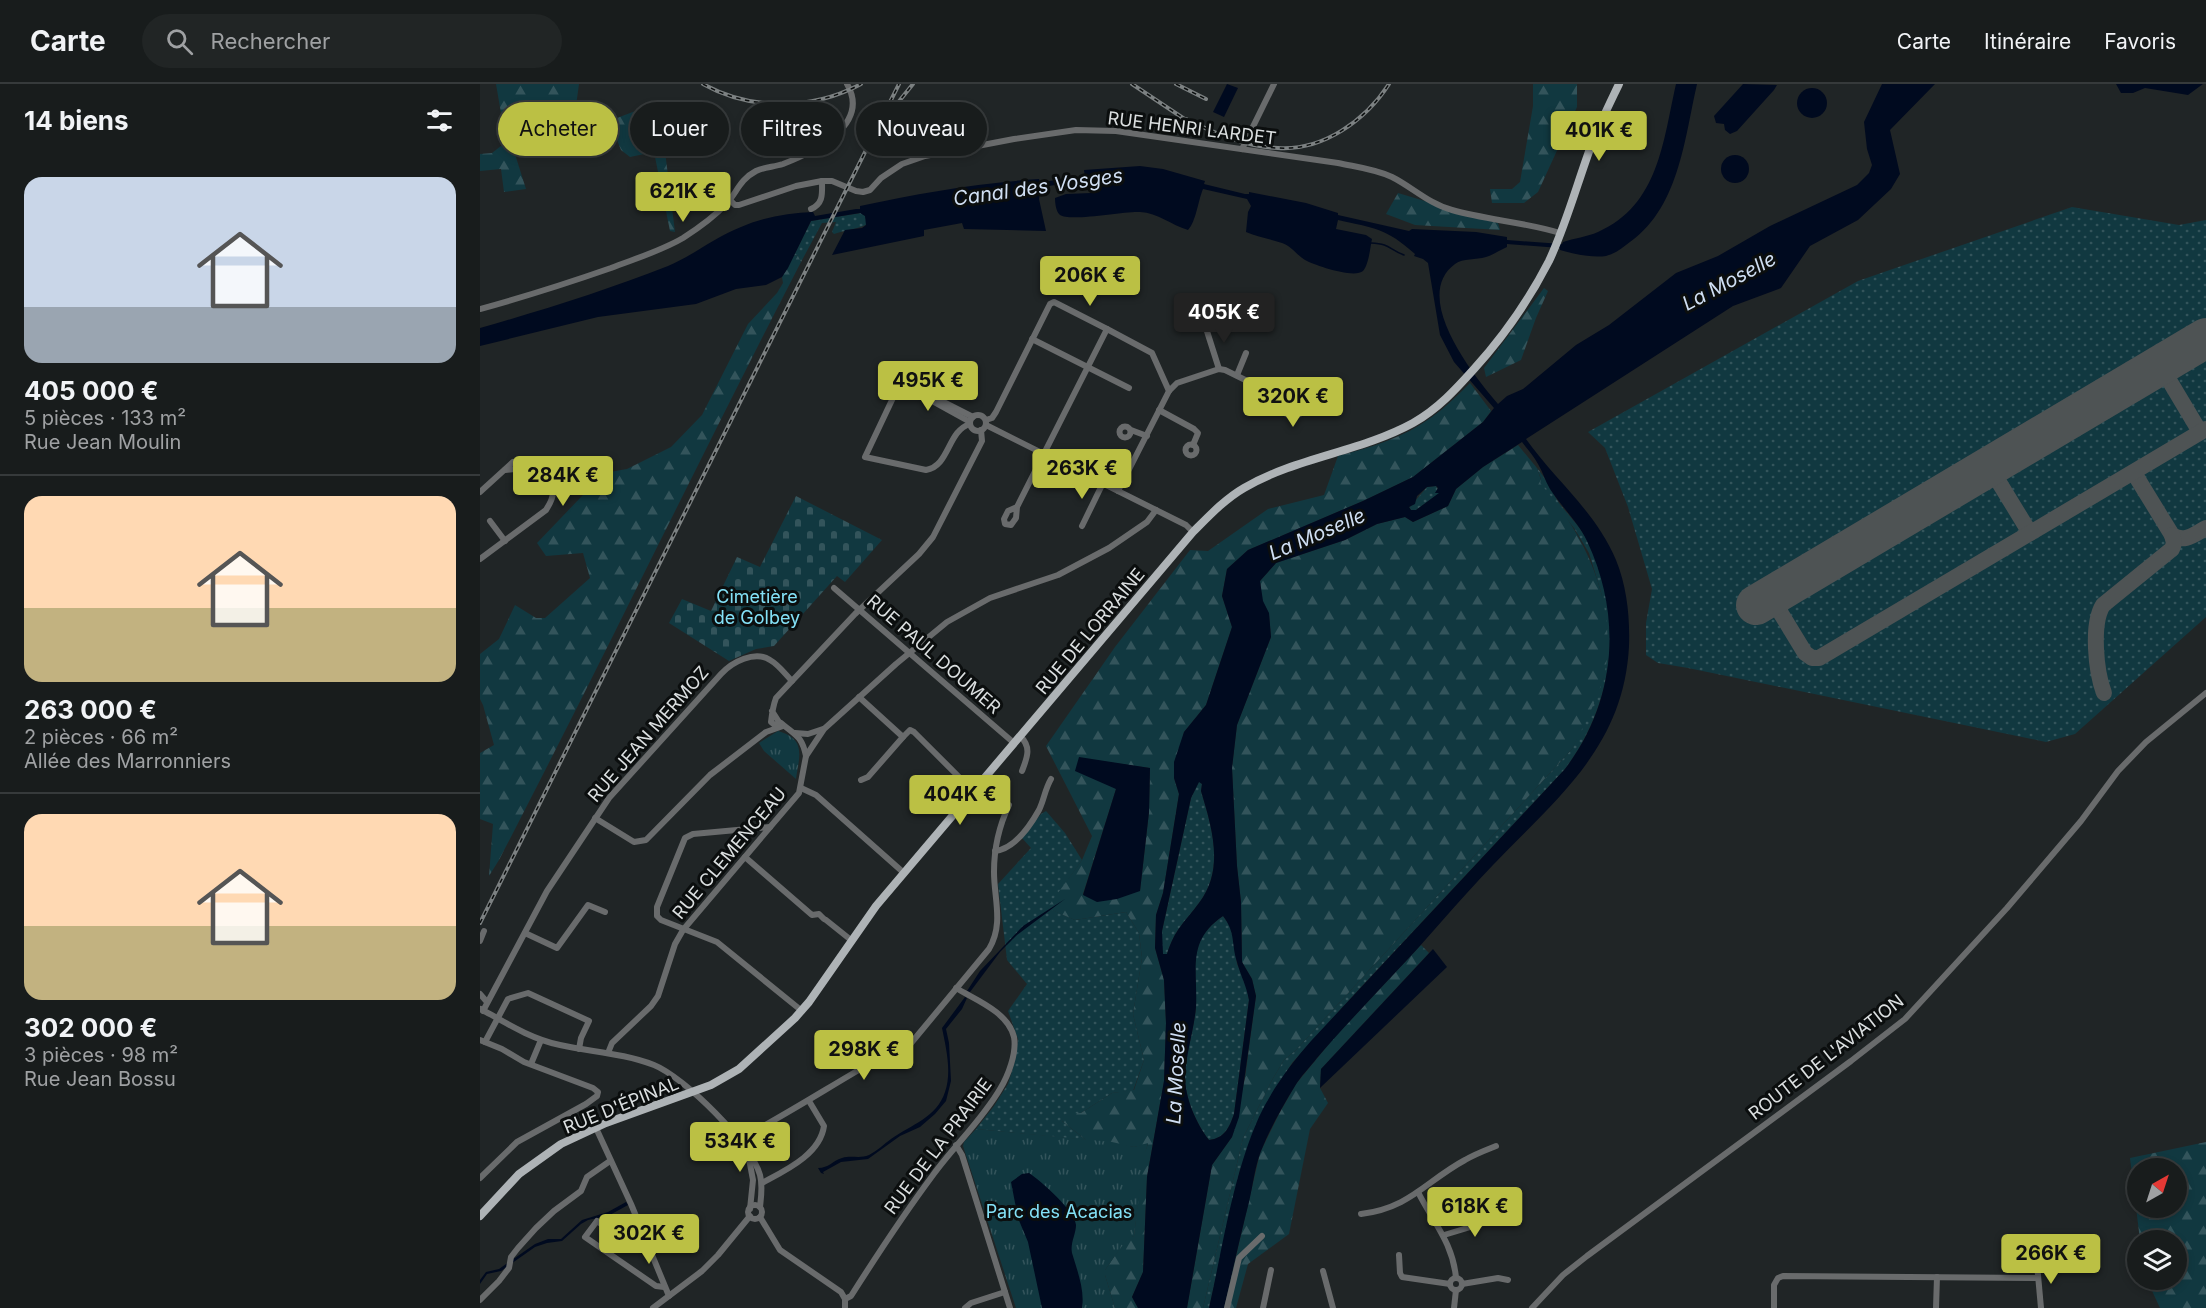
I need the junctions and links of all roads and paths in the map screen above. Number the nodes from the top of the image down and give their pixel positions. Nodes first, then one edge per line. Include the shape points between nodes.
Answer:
1 (847, 84) edge
2 (1274, 84) edge
3 (1619, 84) edge
4 (1242, 149) junction
5 (822, 181) junction
6 (730, 200) junction
7 (811, 209) dead end
8 (1559, 235) junction
9 (480, 309) edge
10 (1205, 325) dead end
11 (1107, 329) junction
12 (1032, 339) junction
13 (1246, 354) dead end
14 (1088, 367) junction
15 (1219, 369) junction
16 (1237, 375) junction
17 (1129, 388) dead end
18 (1169, 391) junction
19 (1282, 398) junction
20 (1159, 410) junction
21 (971, 421) junction
22 (984, 425) junction
23 (1131, 430) dead end
24 (1147, 436) junction
25 (1193, 445) dead end
26 (1045, 454) junction
27 (513, 462) dead end
28 (505, 470) junction
29 (1103, 483) junction
30 (1118, 491) junction
31 (480, 492) edge
32 (1017, 507) dead end
33 (1156, 510) junction
34 (490, 521) dead end
35 (1082, 526) dead end
36 (1193, 532) junction
37 (505, 541) junction
38 (480, 559) edge
39 (834, 588) dead end
40 (860, 611) junction
41 (909, 653) junction
42 (792, 681) junction
43 (2206, 693) edge
44 (859, 697) junction
45 (777, 724) junction
46 (824, 729) junction
47 (795, 733) junction
48 (808, 734) junction
49 (1020, 736) junction
50 (903, 737) junction
51 (803, 741) junction
52 (814, 743) junction
53 (1014, 743) junction
54 (806, 756) junction
55 (1022, 771) dead end
56 (1051, 779) dead end
57 (861, 780) dead end
58 (801, 789) junction
59 (974, 790) junction
60 (1009, 805) dead end
61 (595, 818) junction
62 (770, 827) junction
63 (995, 851) junction
64 (745, 857) junction
65 (904, 873) junction
66 (605, 912) dead end
67 (683, 930) junction
68 (484, 931) dead end
69 (525, 933) junction
70 (851, 940) junction
71 (480, 941) edge
72 (956, 988) junction
73 (480, 994) edge
74 (487, 1002) junction
75 (481, 1010) edge
76 (802, 1011) junction
77 (498, 1019) junction
78 (542, 1040) junction
79 (483, 1041) edge
80 (579, 1049) junction
81 (608, 1053) junction
82 (531, 1064) junction
83 (674, 1078) junction
84 (692, 1093) junction
85 (674, 1100) junction
86 (809, 1101) junction
87 (596, 1128) junction
88 (740, 1139) junction
89 (956, 1145) junction
90 (1496, 1146) dead end
91 (748, 1153) junction
92 (610, 1161) junction
93 (480, 1178) edge
94 (762, 1183) junction
95 (1418, 1192) junction
96 (760, 1207) junction
97 (750, 1209) junction
98 (1361, 1214) dead end
99 (480, 1216) edge
100 (750, 1216) junction
101 (760, 1217) junction
102 (1491, 1217) dead end
103 (1444, 1235) junction
104 (1262, 1236) dead end
105 (628, 1243) dead end
106 (1398, 1255) dead end
107 (2037, 1264) dead end
108 (1271, 1270) dead end
109 (1323, 1271) dead end
110 (1937, 1277) junction
111 (1456, 1278) junction
112 (2038, 1278) junction
113 (1508, 1280) dead end
114 (1450, 1284) junction
115 (1462, 1284) junction
116 (664, 1287) junction
117 (1456, 1290) junction
118 (1005, 1292) junction
119 (669, 1296) junction
120 (845, 1299) junction
121 (480, 1300) edge
122 (657, 1307) edge
123 (844, 1308) edge
124 (965, 1308) edge
125 (1010, 1308) edge
126 (1227, 1308) edge
127 (1263, 1308) edge
128 (1333, 1308) edge
129 (1454, 1308) edge
130 (1532, 1308) edge
131 (1774, 1308) edge
132 (1936, 1308) edge
133 (2041, 1308) edge

1 - 6 street via 853,96 853,111 838,133 783,164 756,171 740,183
2 - 4 street
3 - 8 main road via 1592,143
4 - 5 street, RUE HENRI LARDET via 1116,131 1076,130 925,156 902,164 863,192
4 - 8 street, RUE HENRI LARDET via 1370,170 1391,177 1451,210
5 - 6 street via 739,205
5 - 7 street via 820,201
6 - 9 street via 682,239 549,289
8 - 36 main road, RUE DE LORRAINE via 1530,296 1481,362 1426,415 1402,428 1291,466 1244,488
10 - 15 street
11 - 12 street via 1054,302
11 - 14 street
11 - 18 street via 1152,353
12 - 14 street
12 - 22 street via 996,412
13 - 16 street
14 - 17 street
14 - 26 street
15 - 16 street
15 - 18 street via 1177,383
16 - 19 street
18 - 20 street
19 - 19 street via 1280,405 1287,415 1304,410 1301,395 1293,392
20 - 24 street
20 - 25 street via 1198,433
21 - 21 street via 958,430 940,463 932,469 865,457 902,381
21 - 22 street via 974,430
21 - 22 street via 979,415
22 - 26 street
22 - 40 street via 982,441 933,537
23 - 24 street
24 - 30 street
26 - 29 street
26 - 32 street
27 - 28 street
28 - 31 street
28 - 37 street via 543,473 554,491 546,510
29 - 30 street
29 - 35 street
30 - 33 street
33 - 36 street
33 - 41 street via 1147,522 1109,548 1058,575 976,605 947,622
34 - 37 street
36 - 49 main road, RUE DE LORRAINE
37 - 38 street
39 - 40 street, RUE PAUL DOUMER
40 - 41 street, RUE PAUL DOUMER
40 - 42 street
41 - 44 street
41 - 53 street, RUE PAUL DOUMER
42 - 45 street via 776,698 772,711
42 - 61 street, RUE JEAN MERMOZ via 763,657 744,659 725,669 632,771
43 - 130 street, ROUTE DE L'AVIATION via 2146,742 2118,771 2007,908 1905,1019 1587,1256
44 - 46 street
44 - 50 street
45 - 47 street
45 - 61 street via 710,775 646,840 634,842
46 - 48 street
46 - 52 street
47 - 48 street
47 - 51 street
48 - 51 street
48 - 52 street
49 - 53 main road, RUE DE LORRAINE
49 - 55 street via 1028,748
50 - 57 street
50 - 59 street via 910,730 914,732
51 - 52 street
51 - 54 street
52 - 54 street
53 - 59 main road, RUE DE LORRAINE
54 - 58 street, RUE CLEMENCEAU
56 - 63 street via 1038,810 1013,844
58 - 62 street, RUE CLEMENCEAU
58 - 65 street via 816,795
59 - 65 main road, RUE DE LORRAINE
60 - 63 street
61 - 69 street, RUE JEAN MERMOZ via 547,891
62 - 64 street, RUE CLEMENCEAU
62 - 67 street via 685,838 657,907 661,920
63 - 72 street via 997,930 989,949
64 - 67 street, RUE CLEMENCEAU
64 - 70 street via 812,915 819,914
65 - 70 main road, RUE DE LORRAINE
66 - 69 street via 588,905 557,948
67 - 76 street via 717,942
67 - 81 street, RUE CLEMENCEAU via 658,996 612,1043
68 - 71 street
69 - 74 street, RUE JEAN MERMOZ
70 - 76 main road, RUE DE LORRAINE
72 - 86 street via 907,1048 859,1070
72 - 89 street, RUE DE LA PRAIRIE via 994,1010 1014,1037 1009,1069 1000,1090
73 - 74 street
74 - 75 street, RUE JEAN MERMOZ
75 - 77 street
76 - 84 main road, RUE DE LORRAINE via 739,1069
77 - 78 street
77 - 79 street
77 - 80 street via 512,997 528,993 589,1021
78 - 80 street
78 - 82 street
79 - 82 street
80 - 81 street
81 - 83 street via 654,1065
82 - 93 street via 597,1090 597,1096 517,1142
83 - 84 street
83 - 85 street via 678,1090
84 - 85 main road, RUE D'ÉPINAL
84 - 88 street
85 - 87 main road, RUE D'ÉPINAL
86 - 88 street
86 - 94 street via 824,1126 820,1139 799,1161
87 - 92 street
87 - 99 main road, RUE D'ÉPINAL via 532,1163
88 - 91 street
89 - 118 street
89 - 120 street, RUE DE LA PRAIRIE via 851,1296
90 - 95 street via 1465,1160
91 - 94 street
91 - 97 street via 753,1180
92 - 116 street
92 - 121 street via 587,1177 581,1191 536,1228 511,1257 509,1268
94 - 96 street
95 - 98 street via 1380,1212
95 - 103 street
96 - 97 street
96 - 101 street
97 - 100 street
100 - 101 street
100 - 119 street via 702,1271
101 - 120 street via 780,1250 842,1292
102 - 103 street via 1487,1222
103 - 111 street
104 - 126 street via 1239,1258
105 - 116 street via 597,1221 585,1237 656,1286
106 - 114 street via 1402,1277
107 - 112 street
108 - 127 street
109 - 128 street
110 - 112 street
110 - 131 street via 1783,1276 1774,1285
110 - 132 street
111 - 114 street
111 - 115 street
112 - 133 street
113 - 115 street
114 - 117 street
115 - 117 street
116 - 119 street
117 - 129 street
118 - 124 street
118 - 125 street
119 - 122 street
120 - 123 street

